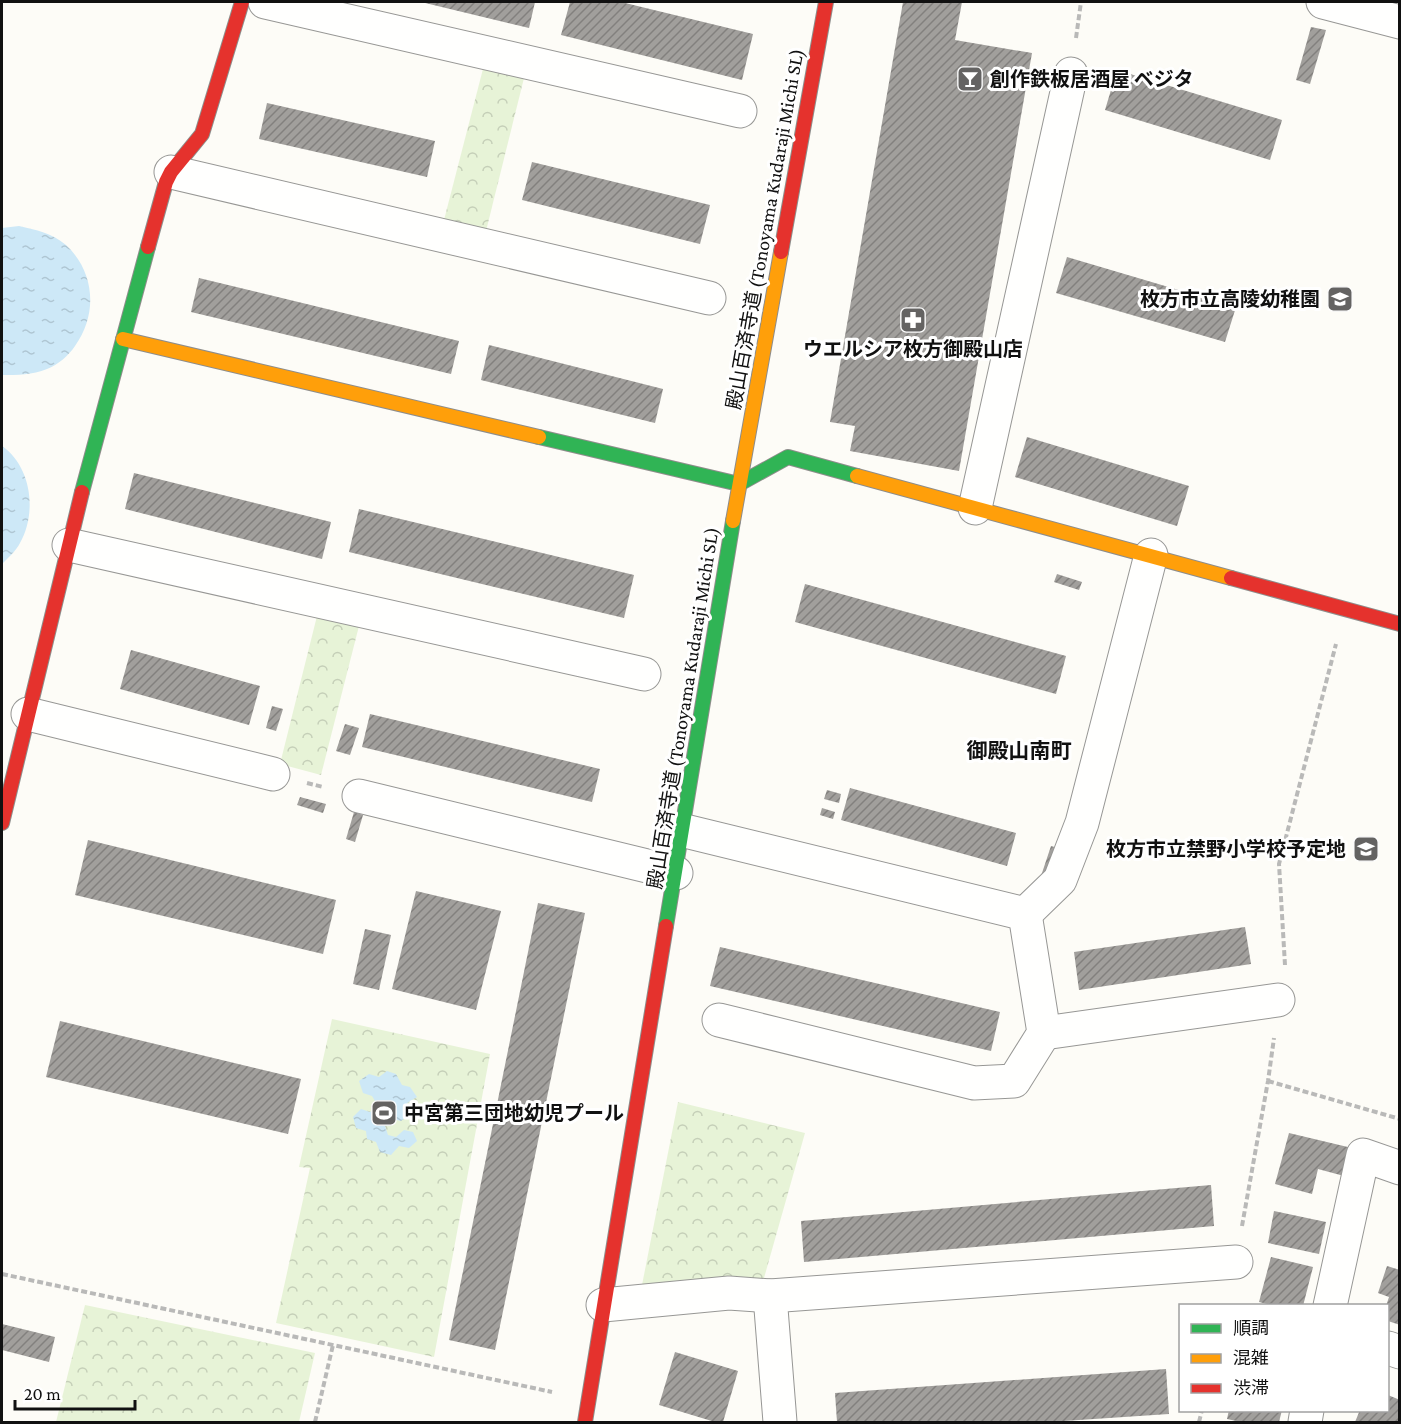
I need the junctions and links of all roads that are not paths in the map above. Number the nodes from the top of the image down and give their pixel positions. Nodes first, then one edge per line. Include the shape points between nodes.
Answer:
1 (242, 2) edge
2 (265, 2) edge
3 (826, 2) edge
4 (1323, 2) edge
5 (1400, 22) edge
6 (1071, 74) dead end
7 (740, 111) dead end
8 (171, 172) junction
9 (709, 298) dead end
10 (123, 339) junction
11 (739, 484) junction
12 (975, 508) junction
13 (69, 545) junction
14 (1150, 555) junction
15 (1400, 624) edge
16 (644, 674) dead end
17 (28, 714) junction
18 (273, 774) road end
19 (358, 796) road end
20 (2, 823) edge
21 (681, 830) junction
22 (676, 873) junction
23 (1025, 914) junction
24 (1278, 1000) road end
25 (719, 1020) dead end
26 (1044, 1033) junction
27 (1400, 1168) edge
28 (1236, 1263) road end
29 (770, 1296) junction
30 (1330, 1304) edge
31 (603, 1305) junction
32 (585, 1422) edge
33 (780, 1422) edge

1 - 8 street via 202,134
2 - 7 street
3 - 11 street, 殿山百済寺道 (Tonoyama Kudaraji Michi SL)
4 - 5 street
6 - 12 street
8 - 9 street
8 - 10 street
10 - 11 street
10 - 13 street
11 - 12 street via 788,457
11 - 21 street, 殿山百済寺道 (Tonoyama Kudaraji Michi SL)
12 - 14 street
13 - 16 street
13 - 17 street
14 - 15 street
14 - 23 street via 1082,823 1060,880
17 - 18 street
17 - 20 street
19 - 22 street
21 - 22 street, 殿山百済寺道 (Tonoyama Kudaraji Michi SL)
21 - 23 street
22 - 31 street, 殿山百済寺道 (Tonoyama Kudaraji Michi SL)
23 - 26 street
24 - 26 street
25 - 26 street via 974,1083 1014,1081
27 - 30 street via 1363,1155
28 - 29 street
29 - 31 street via 729,1293
29 - 33 street
31 - 32 street, 殿山百済寺道 (Tonoyama Kudaraji Michi SL)

